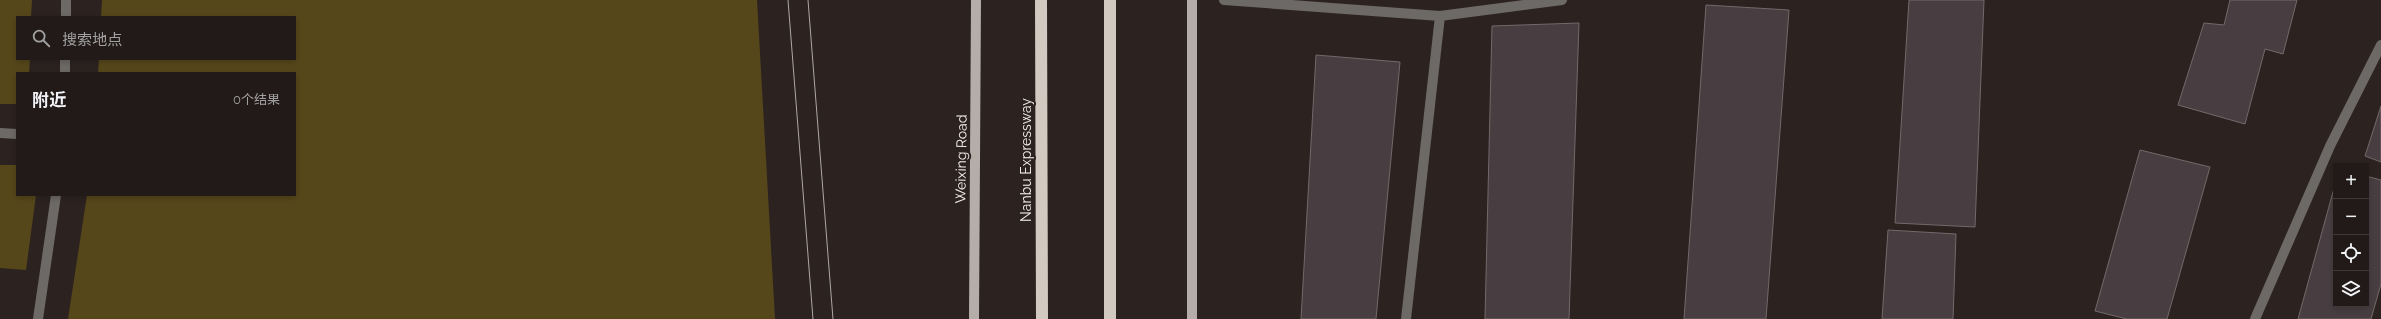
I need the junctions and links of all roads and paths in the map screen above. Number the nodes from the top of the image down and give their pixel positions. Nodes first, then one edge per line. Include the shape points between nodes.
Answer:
1 (66, 0) edge
2 (976, 0) edge
3 (1041, 0) edge
4 (1110, 0) edge
5 (1192, 0) edge
6 (1224, 0) edge
7 (1562, 0) edge
8 (66, 16) edge
9 (1440, 16) junction
10 (2381, 45) edge
11 (65, 60) edge
12 (65, 72) edge
13 (0, 133) edge
14 (16, 134) edge
15 (56, 196) edge
16 (38, 319) edge
17 (974, 319) edge
18 (1042, 319) edge
19 (1110, 319) edge
20 (1192, 319) edge
21 (1406, 319) edge
22 (2255, 319) edge

1 - 8 lane
2 - 17 main road, Weixing Road
3 - 18 highway, Nanbu Expressway
4 - 19 highway
5 - 20 main road
6 - 9 lane
7 - 9 lane
9 - 21 lane
10 - 22 lane via 2330,146
11 - 12 lane
13 - 14 lane
15 - 16 lane

